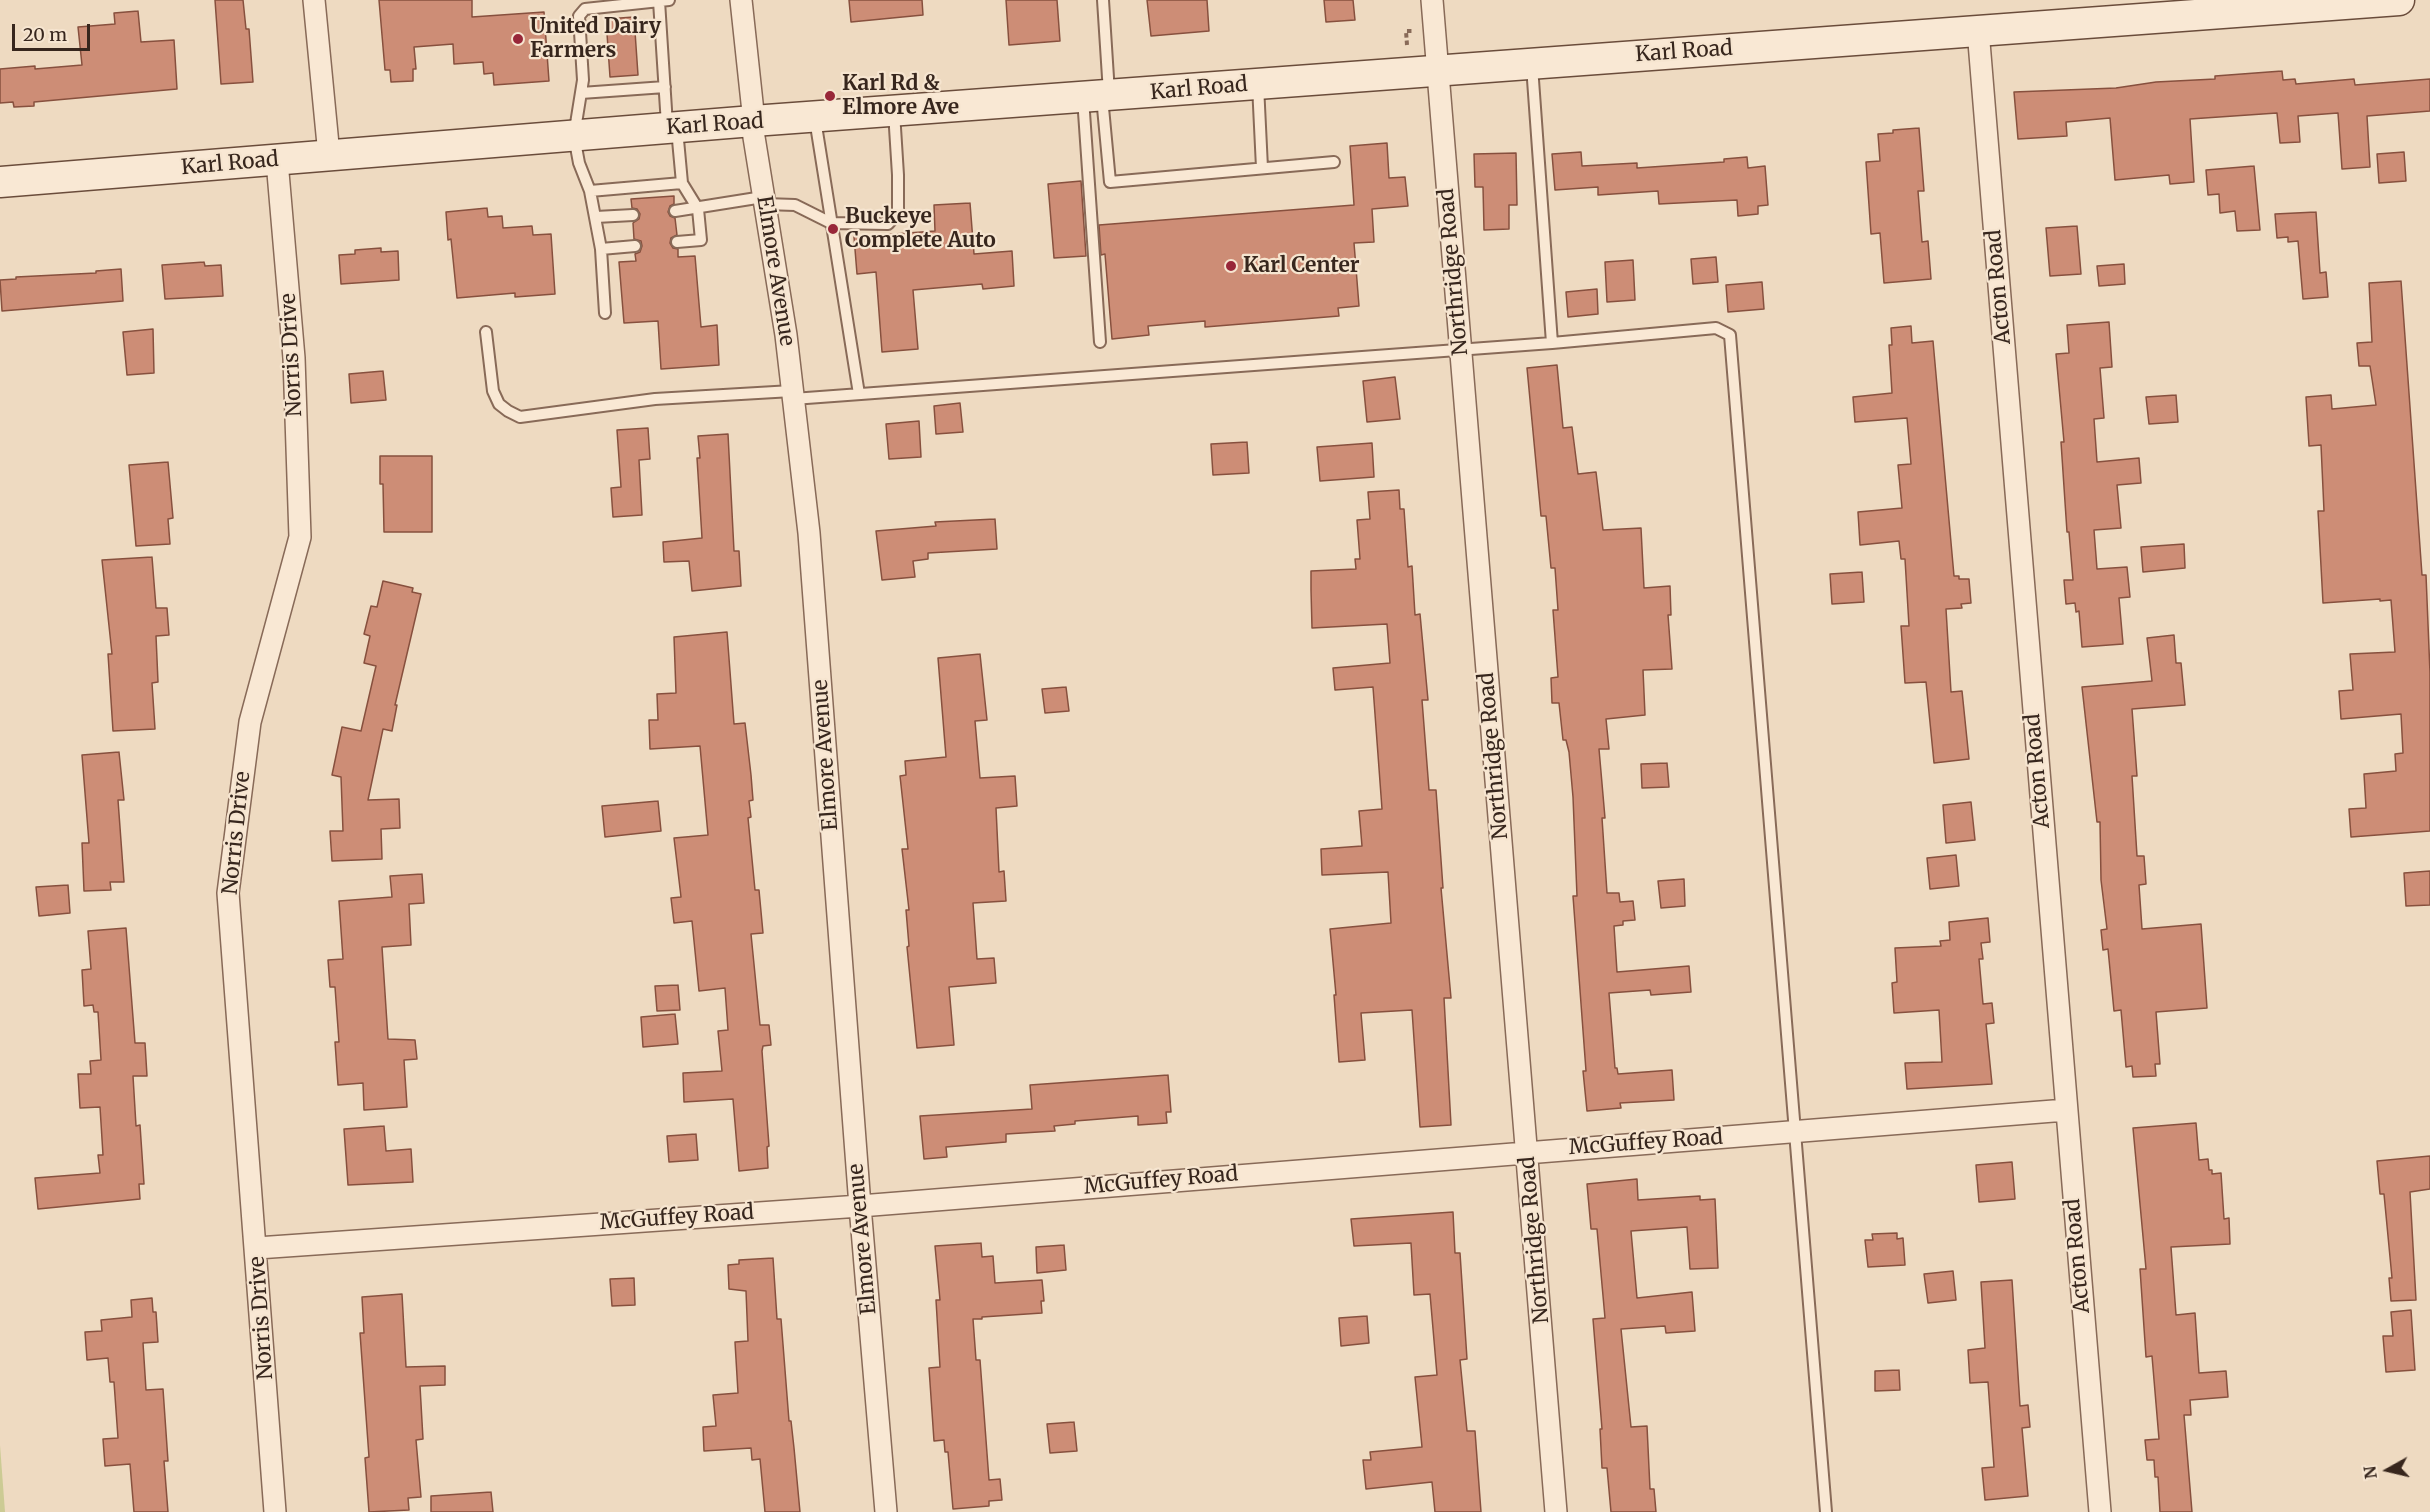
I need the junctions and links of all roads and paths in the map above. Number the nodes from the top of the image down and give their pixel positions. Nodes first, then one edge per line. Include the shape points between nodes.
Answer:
1 (314, 0) edge
2 (741, 0) edge
3 (1102, 0) edge
4 (1432, 0) edge
5 (2399, 0) edge
6 (664, 1) edge
7 (1978, 30) junction
8 (1413, 31) dead end
9 (1402, 46) dead end
10 (1532, 63) junction
11 (1437, 70) junction
12 (1258, 84) junction
13 (665, 87) junction
14 (581, 93) junction
15 (1098, 97) junction
16 (894, 111) junction
17 (814, 117) junction
18 (753, 122) junction
19 (672, 128) junction
20 (574, 136) junction
21 (329, 155) junction
22 (277, 161) junction
23 (1334, 162) dead end
24 (1262, 168) junction
25 (0, 182) edge
26 (682, 183) junction
27 (590, 191) junction
28 (764, 200) junction
29 (698, 209) junction
30 (675, 211) dead end
31 (633, 215) dead end
32 (596, 217) junction
33 (831, 223) junction
34 (677, 242) dead end
35 (635, 246) dead end
36 (601, 249) junction
37 (605, 314) dead end
38 (486, 332) dead end
39 (1100, 342) dead end
40 (1552, 343) junction
41 (1460, 349) junction
42 (859, 394) junction
43 (793, 395) junction
44 (2066, 1110) junction
45 (1795, 1131) junction
46 (1528, 1152) junction
47 (860, 1206) junction
48 (257, 1248) junction
49 (276, 1512) edge
50 (886, 1512) edge
51 (1556, 1512) edge
52 (1826, 1512) edge
53 (2100, 1512) edge

1 - 21 street
2 - 18 street, Elmore Avenue
3 - 15 lane
4 - 11 street, Northridge Road
5 - 7 main road, Karl Road
6 - 13 lane
6 - 14 lane via 585,9 579,16
7 - 10 main road, Karl Road
7 - 44 street, Acton Road
8 - 9 path via 1406,31 1407,46
10 - 11 main road, Karl Road
10 - 40 lane
11 - 12 main road, Karl Road
11 - 41 street, Northridge Road
12 - 15 main road, Karl Road
12 - 24 lane
13 - 14 lane
13 - 19 lane
14 - 20 lane
15 - 16 main road, Karl Road
15 - 24 lane via 1110,182
15 - 39 lane
16 - 17 main road, Karl Road
16 - 33 lane via 898,213 888,224
17 - 18 main road, Karl Road
17 - 33 lane
18 - 19 main road, Karl Road
18 - 28 street, Elmore Avenue
19 - 20 main road, Karl Road
19 - 26 lane
20 - 21 main road, Karl Road
20 - 27 lane
21 - 22 main road, Karl Road
22 - 25 main road, Karl Road
22 - 48 street, Norris Drive via 294,358 300,537 250,722 228,893
23 - 24 lane
26 - 27 lane
26 - 29 lane
27 - 32 lane
28 - 29 lane via 736,200
28 - 33 lane via 795,205
28 - 43 street, Elmore Avenue
29 - 30 lane
29 - 34 lane via 701,240
31 - 32 lane
32 - 36 lane
33 - 42 lane
35 - 36 lane
36 - 37 lane
38 - 43 lane via 493,391 499,404 520,417 655,399
40 - 41 lane
40 - 45 lane via 1716,328 1730,335
41 - 42 lane
41 - 46 street, Northridge Road
42 - 43 lane
43 - 47 street, Elmore Avenue via 809,533
44 - 45 street, McGuffey Road
44 - 53 street, Acton Road
45 - 46 street, McGuffey Road
45 - 52 lane
46 - 47 street, McGuffey Road
46 - 51 street, Northridge Road
47 - 48 street, McGuffey Road
47 - 50 street, Elmore Avenue
48 - 49 street, Norris Drive

